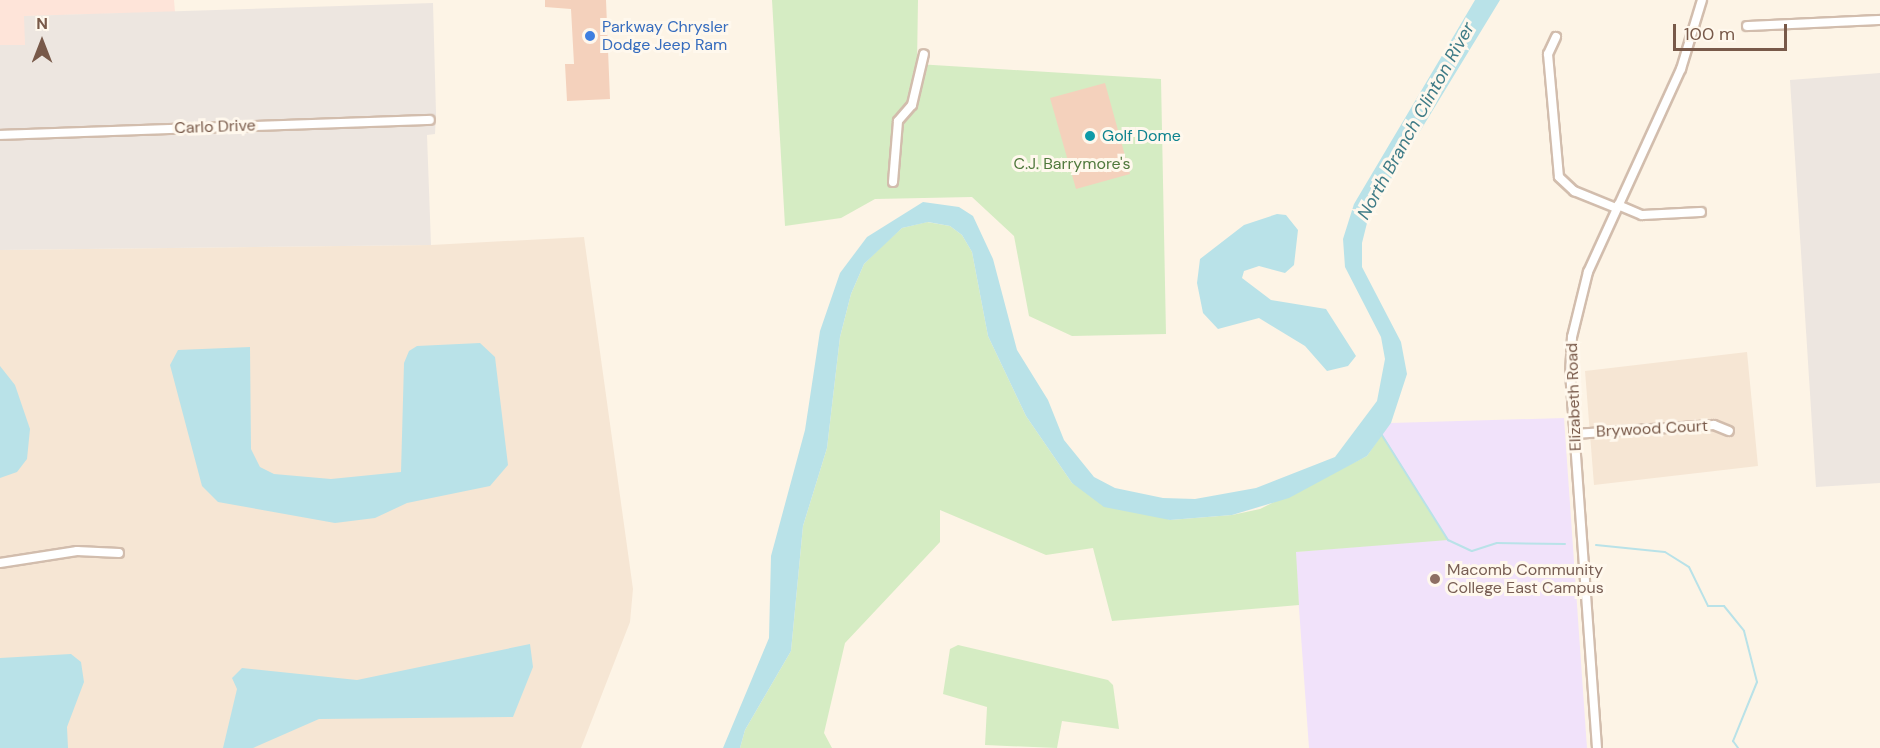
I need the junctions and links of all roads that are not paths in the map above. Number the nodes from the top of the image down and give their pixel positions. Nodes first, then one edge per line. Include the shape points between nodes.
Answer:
1 (1702, 0) edge
2 (1880, 20) edge
3 (1747, 26) dead end
4 (1556, 37) dead end
5 (924, 54) dead end
6 (430, 120) dead end
7 (0, 135) edge
8 (892, 182) dead end
9 (1617, 206) junction
10 (1701, 212) dead end
11 (1729, 431) dead end
12 (1574, 434) junction
13 (119, 553) dead end
14 (0, 563) edge
15 (1597, 748) edge

1 - 9 street, Elizabeth Road via 1681,69
2 - 3 street
4 - 9 street via 1548,54 1559,177 1574,191
5 - 8 street via 912,105 898,121
6 - 7 street, Carlo Drive
9 - 10 street via 1642,215
9 - 12 street, Elizabeth Road via 1588,272 1575,316 1570,375
11 - 12 street, Brywood Court via 1714,425
12 - 15 street, Elizabeth Road
13 - 14 street via 77,550

